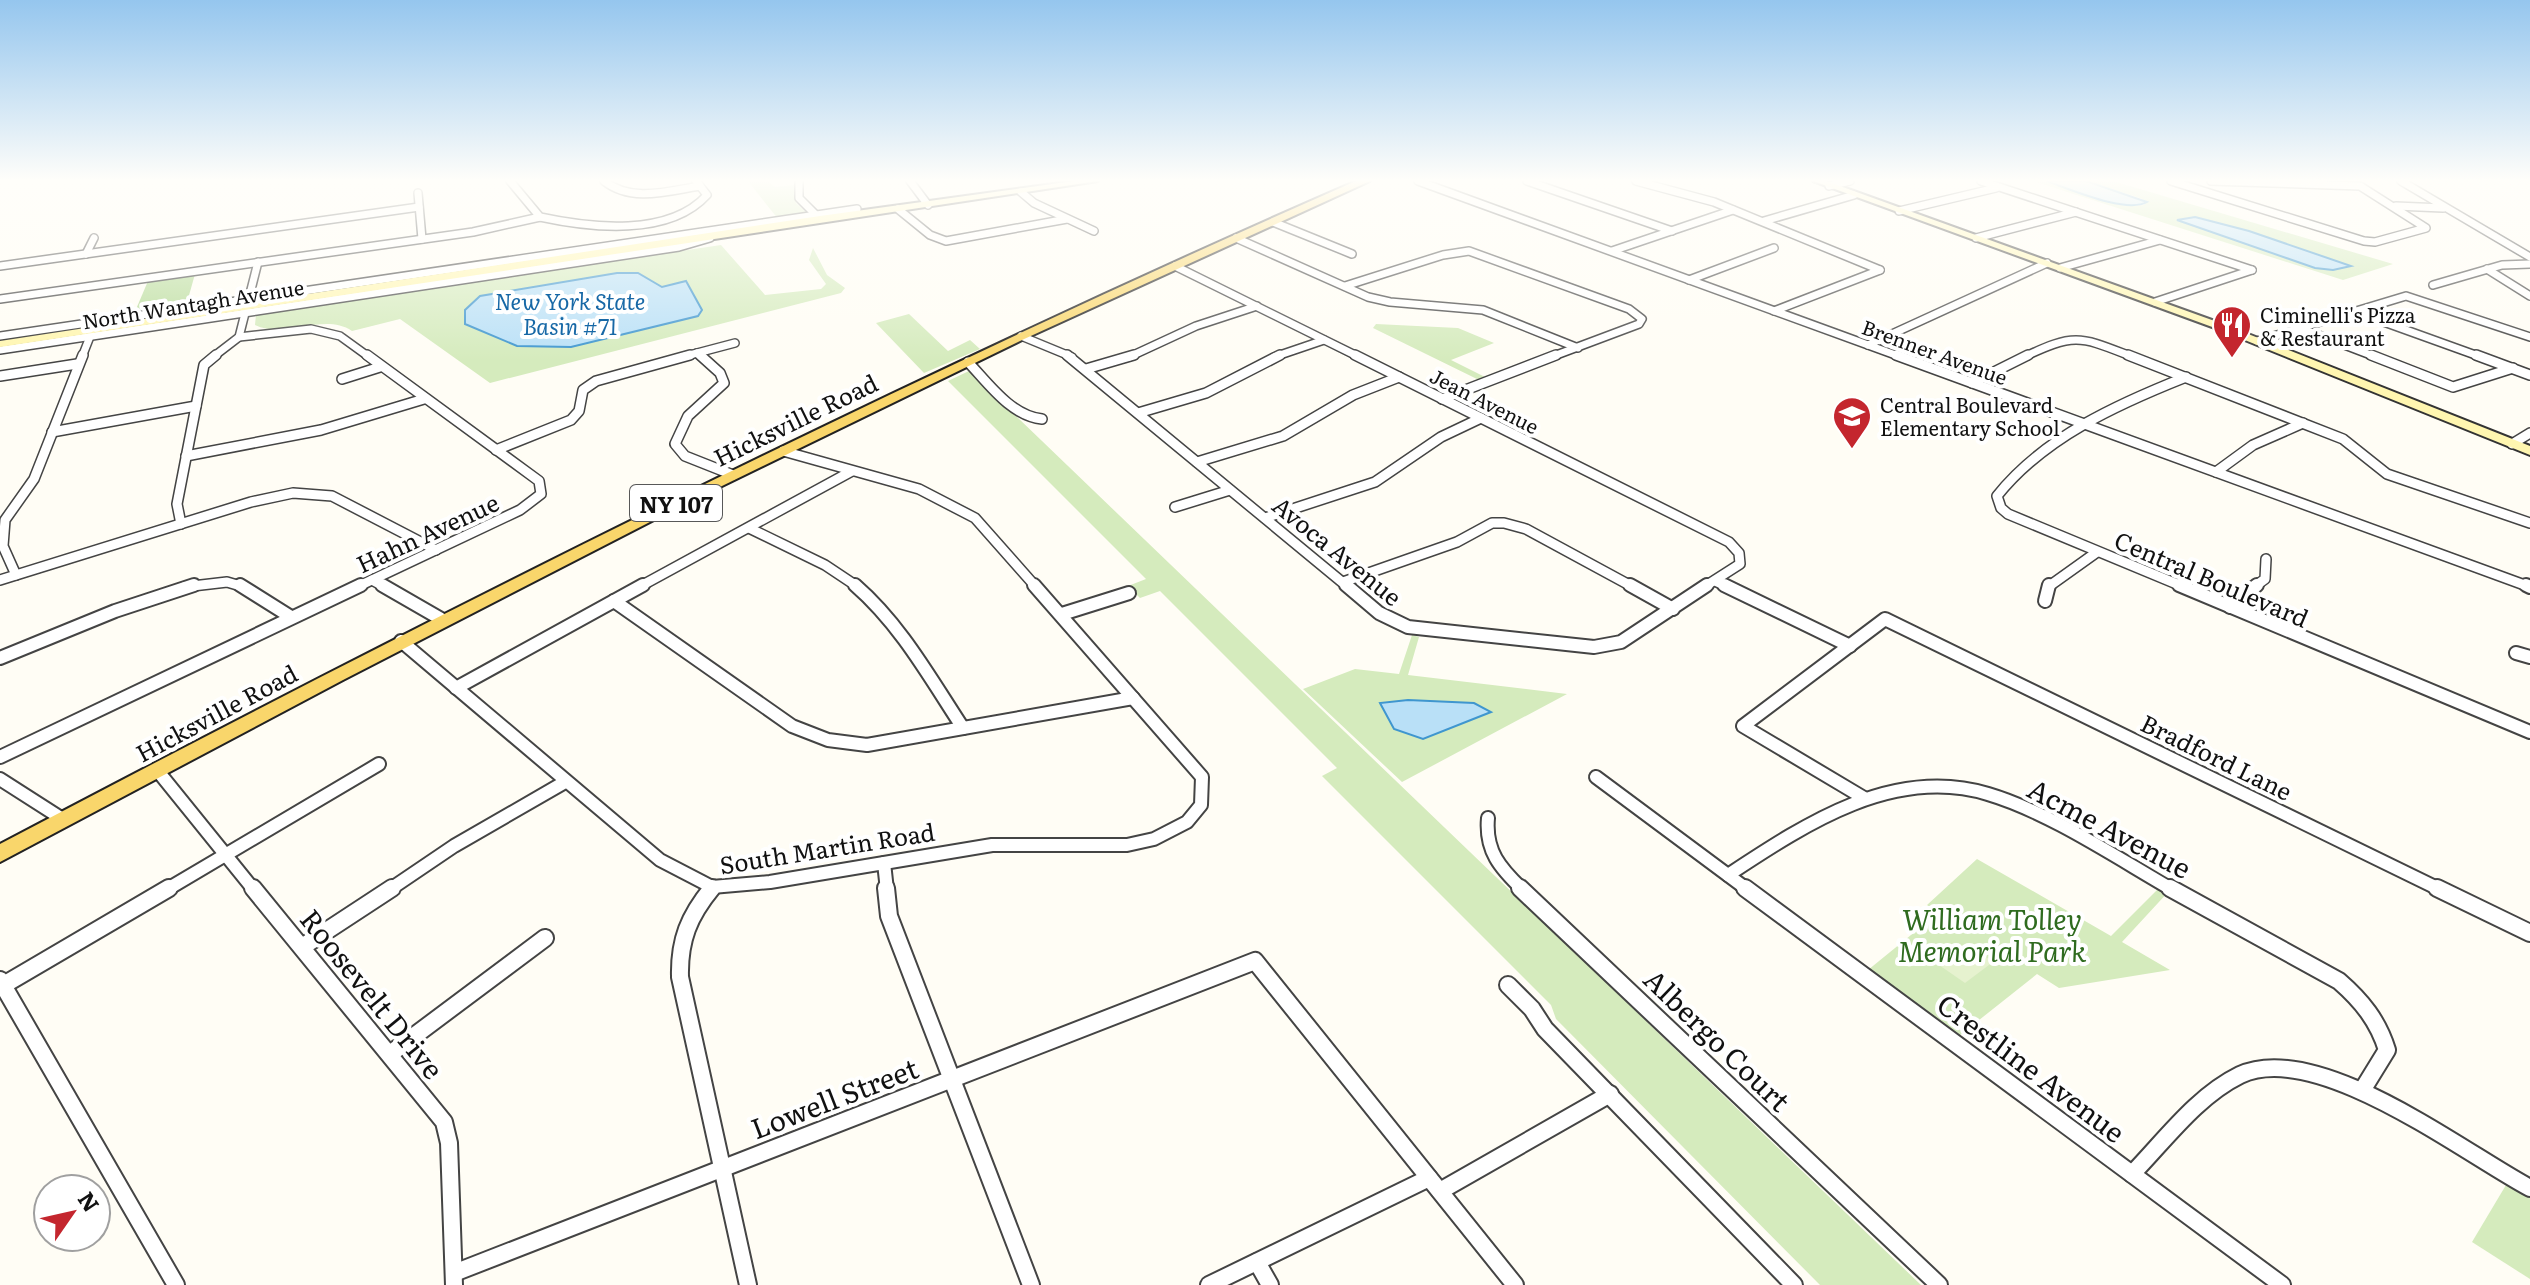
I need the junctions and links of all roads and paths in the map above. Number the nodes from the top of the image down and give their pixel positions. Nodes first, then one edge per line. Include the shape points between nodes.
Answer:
1 (93, 241) edge
2 (178, 241) edge
3 (408, 241) edge
4 (640, 241) edge
5 (661, 241) edge
6 (665, 241) edge
7 (698, 241) edge
8 (1230, 241) edge
9 (1243, 241) edge
10 (1320, 241) edge
11 (1581, 241) edge
12 (1643, 241) edge
13 (1811, 241) edge
14 (1984, 241) edge
15 (2157, 241) edge
16 (2163, 241) edge
17 (2503, 241) edge
18 (641, 244) junction
19 (1774, 248) dead end
20 (1611, 252) junction
21 (86, 254) junction
22 (1352, 254) dead end
23 (2530, 257) edge
24 (258, 262) junction
25 (2047, 263) junction
26 (2530, 264) edge
27 (0, 266) edge
28 (1175, 266) junction
29 (2064, 267) junction
30 (2487, 269) junction
31 (1689, 280) junction
32 (2433, 285) dead end
33 (1345, 286) junction
34 (2530, 296) edge
35 (0, 299) edge
36 (2155, 302) junction
37 (248, 306) junction
38 (1257, 306) junction
39 (1774, 311) junction
40 (2356, 311) junction
41 (2300, 328) junction
42 (91, 333) junction
43 (0, 336) edge
44 (1021, 336) junction
45 (239, 337) junction
46 (2530, 337) edge
47 (1324, 340) junction
48 (2257, 341) junction
49 (735, 343) dead end
50 (0, 344) edge
51 (1868, 345) junction
52 (1578, 348) junction
53 (0, 350) edge
54 (697, 353) junction
55 (968, 362) junction
56 (77, 364) junction
57 (380, 367) junction
58 (2513, 368) junction
59 (1086, 369) junction
60 (2530, 375) edge
61 (0, 376) edge
62 (1399, 377) junction
63 (2186, 377) junction
64 (342, 379) dead end
65 (1972, 383) junction
66 (424, 399) junction
67 (1442, 399) junction
68 (196, 406) junction
69 (1138, 413) junction
70 (1481, 418) junction
71 (1042, 419) dead end
72 (2303, 423) junction
73 (2087, 425) junction
74 (52, 432) junction
75 (2530, 433) edge
76 (2512, 444) junction
77 (496, 450) junction
78 (783, 451) junction
79 (2530, 451) edge
80 (186, 456) junction
81 (1197, 462) junction
82 (852, 471) junction
83 (2216, 472) junction
84 (733, 475) junction
85 (1230, 490) junction
86 (1175, 507) dead end
87 (1265, 518) junction
88 (2530, 523) edge
89 (181, 524) junction
90 (2, 528) edge
91 (749, 528) junction
92 (436, 550) junction
93 (2097, 552) junction
94 (2266, 559) dead end
95 (16, 575) junction
96 (0, 580) edge
97 (372, 580) junction
98 (1343, 582) junction
99 (1717, 582) junction
100 (2530, 587) edge
101 (1129, 593) dead end
102 (614, 601) junction
103 (2045, 601) dead end
104 (2230, 607) junction
105 (1673, 609) junction
106 (1062, 614) junction
107 (291, 617) junction
108 (441, 619) junction
109 (401, 641) junction
110 (1850, 646) junction
111 (2516, 653) dead end
112 (2530, 657) edge
113 (0, 658) edge
114 (456, 688) junction
115 (1133, 698) junction
116 (963, 728) junction
117 (2530, 732) edge
118 (0, 757) edge
119 (379, 764) dead end
120 (157, 770) junction
121 (1596, 777) dead end
122 (0, 779) edge
123 (565, 782) junction
124 (1864, 798) junction
125 (1488, 818) dead end
126 (64, 820) junction
127 (0, 854) edge
128 (226, 854) junction
129 (884, 863) junction
130 (1728, 875) junction
131 (712, 887) junction
132 (2530, 933) edge
133 (545, 938) dead end
134 (302, 947) junction
135 (1, 984) edge
136 (1508, 985) dead end
137 (390, 1054) junction
138 (952, 1080) junction
139 (2363, 1089) junction
140 (1610, 1094) junction
141 (723, 1168) junction
142 (2132, 1174) junction
143 (1435, 1185) junction
144 (2530, 1188) edge
145 (1257, 1262) junction
146 (454, 1279) edge
147 (176, 1285) edge
148 (748, 1285) edge
149 (1031, 1285) edge
150 (1209, 1285) edge
151 (1270, 1285) edge
152 (1515, 1285) edge
153 (1794, 1285) edge
154 (1939, 1285) edge
155 (2282, 1285) edge

1 - 21 street
2 - 21 street
3 - 24 street
4 - 18 street
5 - 18 street, North Wantagh Avenue
6 - 18 main road, North Wantagh Avenue
7 - 37 street, North Wantagh Avenue
8 - 28 main road, Hicksville Road / NY 107
9 - 33 street
10 - 22 street
11 - 20 street, Brenner Avenue
12 - 20 street
13 - 39 street via 1880,270
14 - 25 main road
15 - 29 street
16 - 36 street via 2252,270
17 - 23 street
18 - 37 main road, North Wantagh Avenue
19 - 31 street
20 - 31 street, Brenner Avenue
21 - 27 street
24 - 35 street
24 - 37 street
25 - 29 main road
25 - 51 street
26 - 30 street
28 - 38 street, Jean Avenue
28 - 44 main road, Hicksville Road / NY 107
29 - 36 main road
30 - 32 street
30 - 34 street
31 - 39 street, Brenner Avenue
33 - 52 street via 1390,302 1483,310
33 - 52 street via 1452,253 1480,253 1637,313 1641,321
36 - 48 main road
37 - 42 main road, North Wantagh Avenue
37 - 43 street, North Wantagh Avenue
37 - 45 street
38 - 47 street, Jean Avenue
38 - 59 street via 1196,326 1131,357
39 - 51 street, Brenner Avenue
40 - 41 street
40 - 46 street via 2406,296
40 - 58 street
41 - 48 street
41 - 58 street via 2453,387
42 - 50 main road, North Wantagh Avenue
42 - 53 street, North Wantagh Avenue
42 - 56 street
44 - 55 main road, Hicksville Road / NY 107
44 - 59 street, Avoca Avenue via 1062,351
45 - 57 street, Hahn Avenue via 294,330 331,332
45 - 68 street via 206,360
47 - 62 street, Jean Avenue
47 - 69 street via 1270,359 1206,393
48 - 76 main road
49 - 54 street
51 - 65 street, Brenner Avenue
52 - 67 street
54 - 77 street via 596,381 583,390 579,411 571,420
54 - 84 street via 724,383 694,407 675,444 685,456
55 - 71 street via 1020,413
55 - 78 main road, Hicksville Road / NY 107
56 - 61 street
56 - 74 street
57 - 64 street
57 - 66 street, Hahn Avenue
58 - 60 street
59 - 69 street, Avoca Avenue
62 - 67 street, Jean Avenue
62 - 81 street via 1353,395 1283,436
63 - 65 street via 2080,337 2035,350
63 - 72 street
63 - 73 street via 2138,395
65 - 73 street, Brenner Avenue
66 - 77 street, Hahn Avenue
66 - 80 street via 321,430
67 - 70 street, Jean Avenue
68 - 74 street
68 - 80 street
69 - 81 street, Avoca Avenue
70 - 87 street via 1441,437 1375,482
70 - 99 street, Jean Avenue via 1729,542 1739,553 1740,564
72 - 83 street via 2253,445
72 - 88 street via 2352,443 2387,474
73 - 83 street, Brenner Avenue
73 - 93 street, Central Boulevard via 2024,463 1997,496 2008,514
74 - 90 street via 34,479
75 - 76 street
76 - 79 main road
77 - 92 street, Hahn Avenue via 539,481 541,494 520,510
78 - 82 street
78 - 84 main road, Hicksville Road / NY 107
80 - 89 street via 177,504
81 - 85 street, Avoca Avenue
82 - 91 street
82 - 106 street via 936,496 975,518
83 - 100 street, Brenner Avenue
84 - 108 main road, Hicksville Road / NY 107
85 - 86 street
85 - 87 street, Avoca Avenue
87 - 98 street, Avoca Avenue
89 - 92 street via 273,496 316,493 340,499
89 - 95 street
90 - 95 street via 3,546
91 - 102 street
91 - 116 street via 819,561 866,595
92 - 97 street, Hahn Avenue
93 - 103 street via 2048,586
93 - 104 street, Central Boulevard
94 - 104 street via 2265,579
95 - 96 street
97 - 107 street, Hahn Avenue
97 - 108 street
98 - 105 street, Avoca Avenue via 1379,613 1408,627 1563,646 1621,642
98 - 105 street via 1504,523 1526,529
99 - 105 street, Avoca Avenue
99 - 110 street
101 - 106 street
102 - 114 street
102 - 116 street via 816,738 867,745
104 - 117 street, Central Boulevard
106 - 115 street
107 - 113 street via 238,584 214,581 169,592
107 - 118 street, Hahn Avenue
108 - 109 main road, Hicksville Road / NY 107
109 - 114 street, South Martin Road
109 - 120 main road, Hicksville Road / NY 107
110 - 124 street via 1743,726
110 - 132 street, Bradford Lane via 1885,619
111 - 112 street
114 - 123 street, South Martin Road
115 - 116 street
115 - 129 street, South Martin Road via 1202,777 1201,805 1172,831 1127,845 992,845
119 - 128 street
120 - 126 main road, Hicksville Road / NY 107
120 - 128 street, Roosevelt Drive
121 - 130 street, Crestline Avenue
122 - 126 street
123 - 131 street, South Martin Road via 660,860
123 - 134 street via 454,846
124 - 130 street, Acme Avenue via 1823,815
124 - 139 street, Acme Avenue via 1940,785 1990,793 2321,969 2355,994 2382,1030 2387,1050
125 - 154 street, Albergo Court via 1486,837 1501,869
126 - 127 main road, Hicksville Road / NY 107
128 - 134 street, Roosevelt Drive
128 - 135 street
129 - 131 street, South Martin Road
129 - 138 street via 889,916
130 - 142 street, Crestline Avenue
131 - 141 street via 688,916 678,955
133 - 137 street
134 - 137 street, Roosevelt Drive
135 - 147 street
136 - 140 street
137 - 146 street, Roosevelt Drive via 444,1122
138 - 141 street, Lowell Street
138 - 143 street, Lowell Street via 1255,961
138 - 149 street
139 - 142 street via 2308,1073 2243,1074 2216,1091
139 - 144 street
140 - 143 street
140 - 153 street
141 - 146 street, Lowell Street
141 - 148 street
142 - 155 street, Crestline Avenue
143 - 145 street
143 - 152 street
145 - 150 street
145 - 151 street

